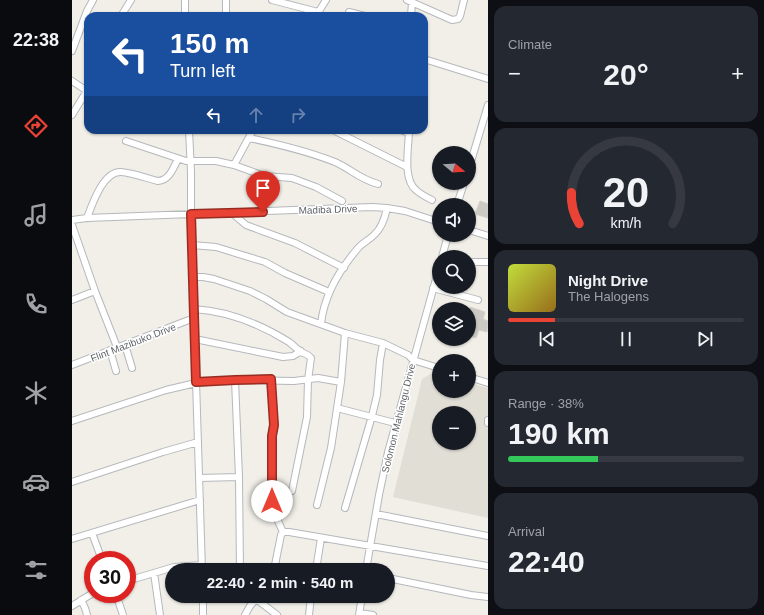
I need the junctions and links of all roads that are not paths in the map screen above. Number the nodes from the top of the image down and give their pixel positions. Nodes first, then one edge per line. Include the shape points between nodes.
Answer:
1 (94, 0) edge
2 (131, 0) edge
3 (185, 0) edge
4 (226, 0) edge
5 (272, 0) edge
6 (326, 0) edge
7 (464, 0) edge
8 (409, 1) edge
9 (87, 12) edge
10 (124, 12) edge
11 (186, 12) edge
12 (226, 12) edge
13 (311, 12) edge
14 (318, 12) edge
15 (410, 12) edge
16 (84, 19) edge
17 (72, 51) edge
18 (428, 60) edge
19 (488, 79) edge
20 (72, 81) edge
21 (84, 91) edge
22 (84, 97) edge
23 (488, 105) edge
24 (72, 115) edge
25 (189, 134) edge
26 (251, 134) edge
27 (341, 134) edge
28 (409, 134) edge
29 (249, 138) junction
30 (126, 140) dead end
31 (476, 146) edge
32 (178, 159) junction
33 (190, 161) junction
34 (234, 165) junction
35 (407, 167) junction
36 (378, 184) dead end
37 (432, 200) dead end
38 (342, 201) dead end
39 (388, 208) junction
40 (232, 213) junction
41 (191, 214) junction
42 (87, 218) junction
43 (72, 220) edge
44 (432, 220) edge
45 (72, 225) edge
46 (476, 232) edge
47 (488, 236) edge
48 (192, 244) junction
49 (476, 262) edge
50 (488, 262) edge
51 (344, 268) junction
52 (193, 277) junction
53 (95, 291) junction
54 (329, 292) junction
55 (432, 292) edge
56 (456, 294) edge
57 (72, 300) edge
58 (478, 300) dead end
59 (194, 309) junction
60 (194, 318) junction
61 (321, 324) junction
62 (345, 333) junction
63 (195, 339) junction
64 (383, 343) junction
65 (125, 344) junction
66 (117, 348) junction
67 (110, 350) junction
68 (300, 352) junction
69 (413, 360) junction
70 (72, 365) edge
71 (432, 366) edge
72 (132, 368) dead end
73 (116, 371) dead end
74 (476, 378) edge
75 (271, 379) junction
76 (235, 380) junction
77 (308, 380) junction
78 (487, 380) edge
79 (196, 382) junction
80 (341, 382) junction
81 (337, 408) junction
82 (372, 416) junction
83 (488, 420) edge
84 (72, 421) edge
85 (396, 423) junction
86 (488, 423) edge
87 (198, 442) junction
88 (239, 477) junction
89 (199, 478) junction
90 (72, 482) edge
91 (292, 491) dead end
92 (200, 500) junction
93 (317, 505) dead end
94 (345, 508) dead end
95 (376, 514) junction
96 (283, 532) junction
97 (92, 533) junction
98 (488, 536) edge
99 (322, 538) junction
100 (72, 539) edge
101 (371, 546) junction
102 (99, 551) edge
103 (202, 563) edge
104 (240, 563) edge
105 (275, 563) edge
106 (317, 563) edge
107 (367, 563) edge
108 (488, 566) edge
109 (165, 570) edge
110 (154, 573) junction
111 (136, 578) edge
112 (395, 579) edge
113 (488, 597) edge
114 (84, 598) edge
115 (81, 600) junction
116 (119, 603) edge
117 (203, 603) edge
118 (252, 603) edge
119 (263, 603) edge
120 (310, 603) edge
121 (361, 603) edge
122 (72, 606) edge
123 (359, 614) edge
124 (86, 615) edge
125 (123, 615) edge
126 (160, 615) edge
127 (203, 615) edge
128 (244, 615) edge
129 (277, 615) edge
130 (309, 615) edge
131 (373, 615) edge

1 - 9 street
2 - 10 street
3 - 11 street
4 - 12 street
5 - 13 street
6 - 14 street
7 - 8 street via 460,16 455,20
8 - 15 street
16 - 17 street
18 - 19 street
20 - 21 street
22 - 24 street
23 - 31 street
25 - 33 street
26 - 29 street
27 - 35 street
28 - 35 street
29 - 34 street
29 - 36 street via 316,155 340,164 367,181
30 - 32 street
32 - 33 street
32 - 42 street via 169,175 162,181 121,172 112,174 96,194
33 - 34 street via 216,161
33 - 41 street
34 - 38 street via 264,176 292,178
35 - 37 street via 415,190
39 - 40 street, Madiba Drive
39 - 44 street, Madiba Drive
39 - 51 street via 380,230 362,244
40 - 41 street, Madiba Drive
40 - 51 street via 246,225 295,243
41 - 42 street, Madiba Drive
41 - 48 street
42 - 43 street, Madiba Drive
45 - 53 street
46 - 47 street
48 - 52 street
48 - 54 street via 216,247 265,262
49 - 50 street
51 - 54 street
52 - 59 street
52 - 61 street via 203,276 238,287 266,299 287,312
53 - 57 street
53 - 66 street
54 - 61 street
55 - 69 street, Solomon Mahlangu Drive
56 - 58 street
59 - 60 street
59 - 68 street via 217,311 251,322 287,341
60 - 63 street
60 - 65 street, Flint Mazibuko Drive
61 - 62 street
62 - 64 street
62 - 80 street
63 - 68 street via 283,357
63 - 79 street
64 - 69 street via 408,354
64 - 82 street
65 - 66 street, Flint Mazibuko Drive
65 - 72 street
66 - 67 street, Flint Mazibuko Drive
67 - 70 street, Flint Mazibuko Drive
67 - 73 street
68 - 77 street via 311,358
69 - 71 street
69 - 85 street, Solomon Mahlangu Drive
74 - 78 street
75 - 76 street
75 - 77 street
75 - 96 street via 274,425 272,501 273,510
76 - 79 street
76 - 88 street
77 - 80 street via 318,378
77 - 91 street via 308,417
79 - 84 street
79 - 87 street
80 - 81 street
81 - 82 street
81 - 93 street via 331,448
82 - 85 street
82 - 94 street
83 - 86 street
85 - 95 street, Solomon Mahlangu Drive
87 - 89 street
87 - 90 street
88 - 89 street
88 - 104 street
89 - 92 street
92 - 97 street
92 - 103 street
95 - 98 street
95 - 101 street, Solomon Mahlangu Drive
96 - 99 street
96 - 105 street
97 - 100 street
97 - 102 street
99 - 101 street
99 - 106 street
101 - 107 street, Solomon Mahlangu Drive
101 - 108 street
109 - 110 street
110 - 111 street
110 - 126 street
112 - 113 street
114 - 115 street
115 - 122 street
115 - 124 street
116 - 125 street
117 - 127 street
118 - 128 street
119 - 129 street
120 - 130 street
121 - 123 street
123 - 131 street

